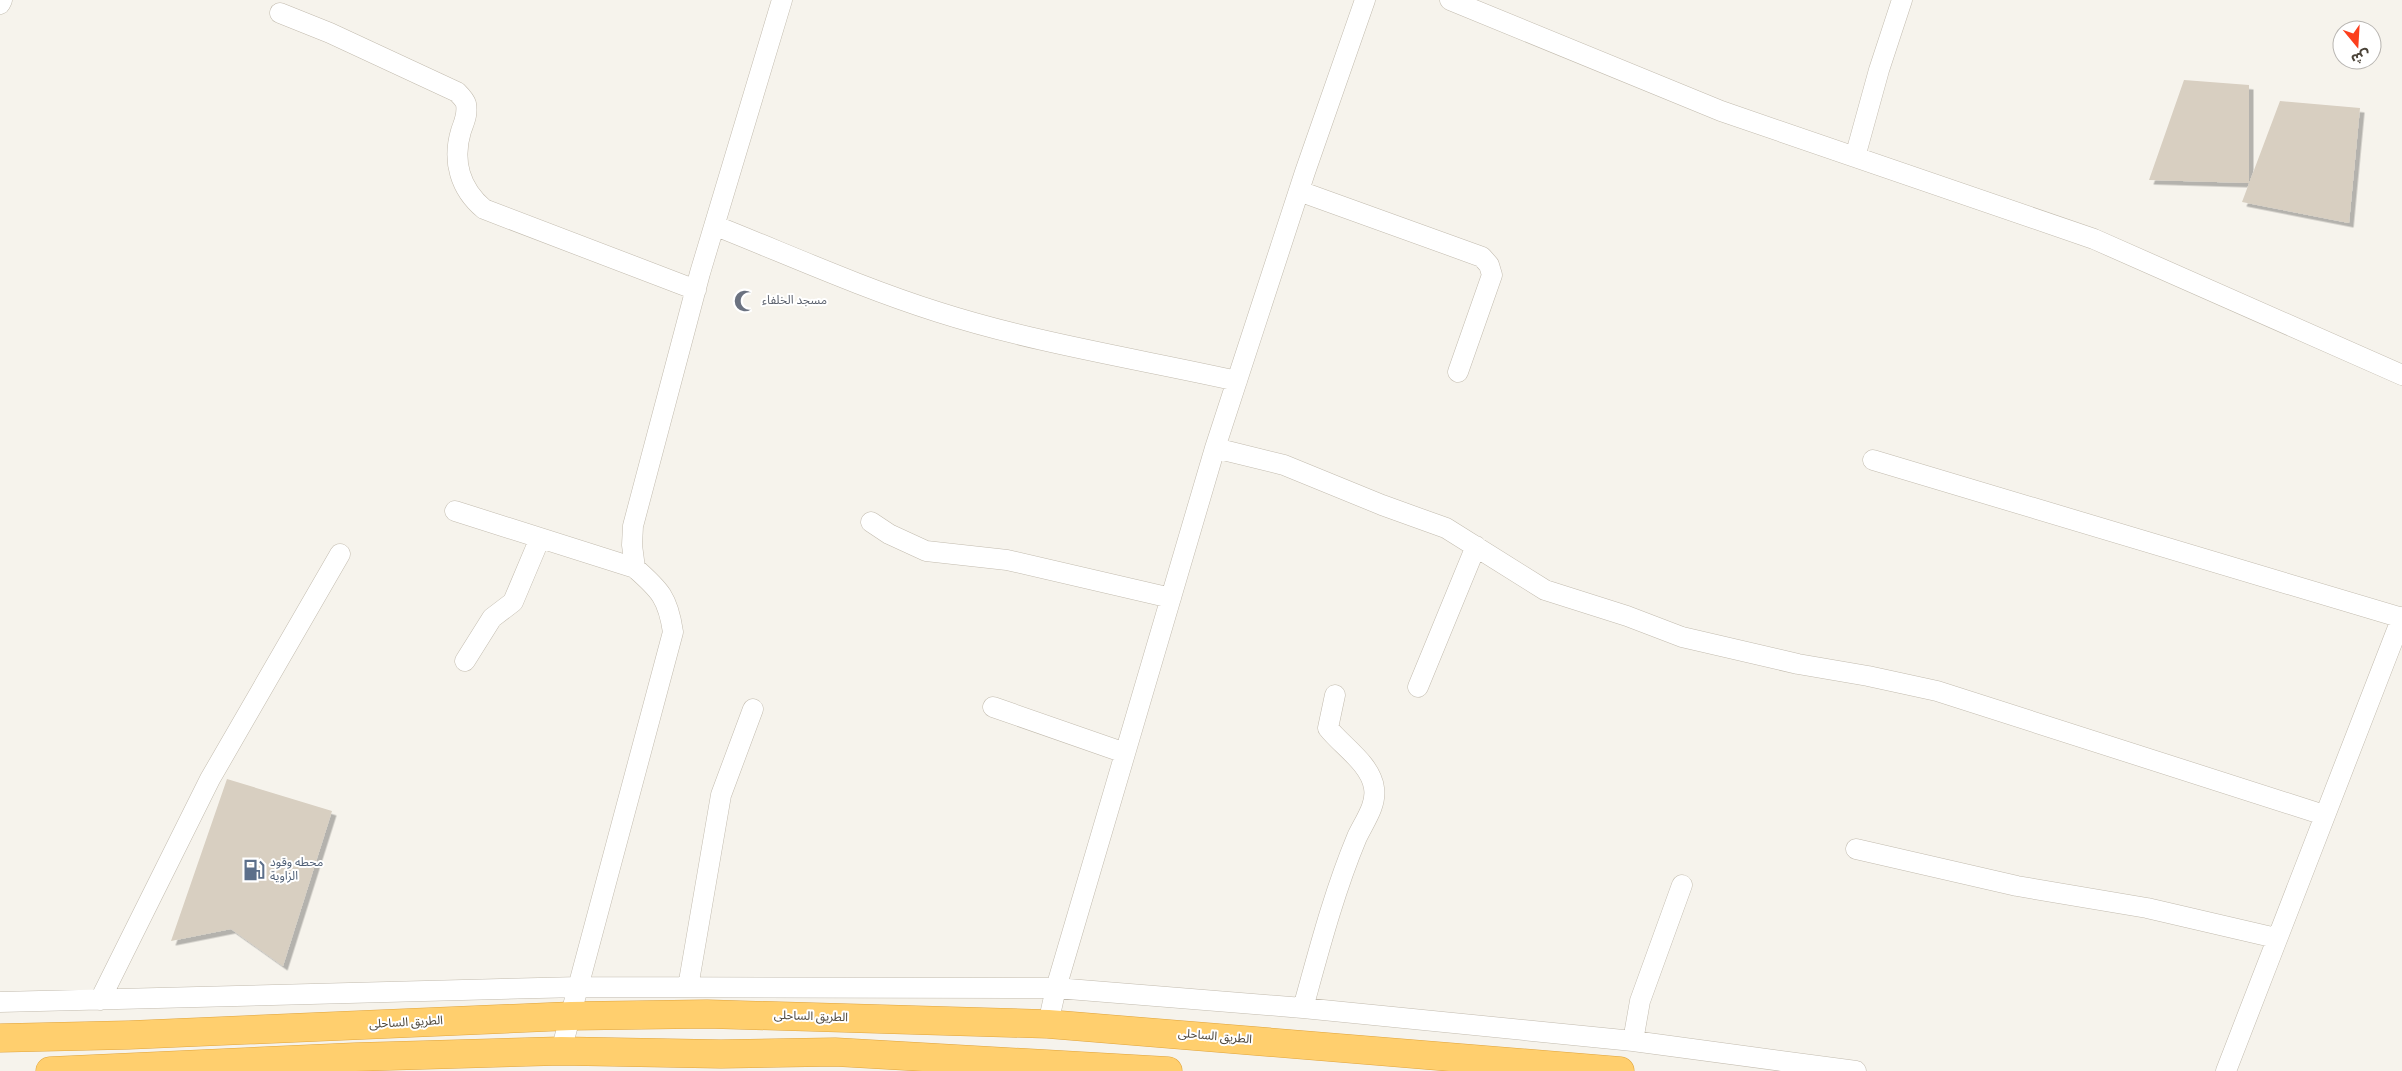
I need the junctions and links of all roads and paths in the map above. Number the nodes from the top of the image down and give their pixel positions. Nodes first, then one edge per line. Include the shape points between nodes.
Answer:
1 (2, 0) edge
2 (782, 0) edge
3 (1365, 0) edge
4 (1450, 0) edge
5 (1902, 0) edge
6 (0, 4) edge
7 (280, 13) dead end
8 (1855, 157) junction
9 (1299, 191) junction
10 (716, 226) junction
11 (696, 290) junction
12 (1458, 372) dead end
13 (2402, 375) edge
14 (1237, 381) junction
15 (1216, 448) junction
16 (1873, 460) dead end
17 (455, 511) dead end
18 (870, 522) dead end
19 (540, 538) junction
20 (1476, 546) junction
21 (340, 554) dead end
22 (635, 568) junction
23 (1171, 598) junction
24 (2402, 618) edge
25 (465, 661) dead end
26 (1418, 687) dead end
27 (1336, 695) dead end
28 (994, 707) dead end
29 (753, 709) dead end
30 (1125, 753) junction
31 (2324, 815) junction
32 (1856, 849) dead end
33 (1682, 885) dead end
34 (2276, 938) junction
35 (580, 987) junction
36 (688, 987) junction
37 (1056, 988) junction
38 (100, 1000) junction
39 (0, 1002) edge
40 (1303, 1008) junction
41 (571, 1016) junction
42 (1048, 1024) junction
43 (0, 1038) edge
44 (1633, 1040) junction
45 (561, 1052) junction
46 (50, 1071) edge
47 (1168, 1071) edge
48 (1620, 1071) edge
49 (1856, 1071) edge
50 (2226, 1071) edge

1 - 6 street
2 - 10 street
3 - 9 street
4 - 8 street via 1721,111
5 - 8 street
7 - 11 street via 457,92 466,102 467,115 460,132 456,161 463,186 484,209
8 - 13 street via 2094,239
9 - 12 street via 1482,257 1492,275
9 - 14 street
10 - 11 street
10 - 14 street via 946,315 990,328
11 - 22 street via 633,526
14 - 15 street
15 - 20 street via 1284,465 1446,528
15 - 23 street
16 - 24 street
17 - 19 street
18 - 23 street via 926,551 1007,560
19 - 22 street
19 - 25 street via 513,602 492,618
20 - 26 street
20 - 31 street via 1553,594 1627,616 1682,637 1937,691
21 - 38 street via 210,779
22 - 35 street via 656,586 669,608 673,632
23 - 30 street
24 - 31 street
27 - 40 street via 1328,728 1368,773 1375,798 1329,913
28 - 30 street
29 - 36 street via 721,795
30 - 37 street
31 - 34 street
32 - 34 street via 2017,886 2147,908
33 - 44 street via 1640,1001
34 - 50 street
35 - 36 street
35 - 38 street
35 - 41 street
36 - 37 street
37 - 40 street
37 - 42 street
38 - 39 street
40 - 44 street
41 - 42 highway, الطريق الساحلى via 707,1014
41 - 43 highway, الطريق الساحلى
41 - 45 street
42 - 48 highway, الطريق الساحلى
44 - 49 street
45 - 46 highway via 355,1057
45 - 47 highway via 835,1052

